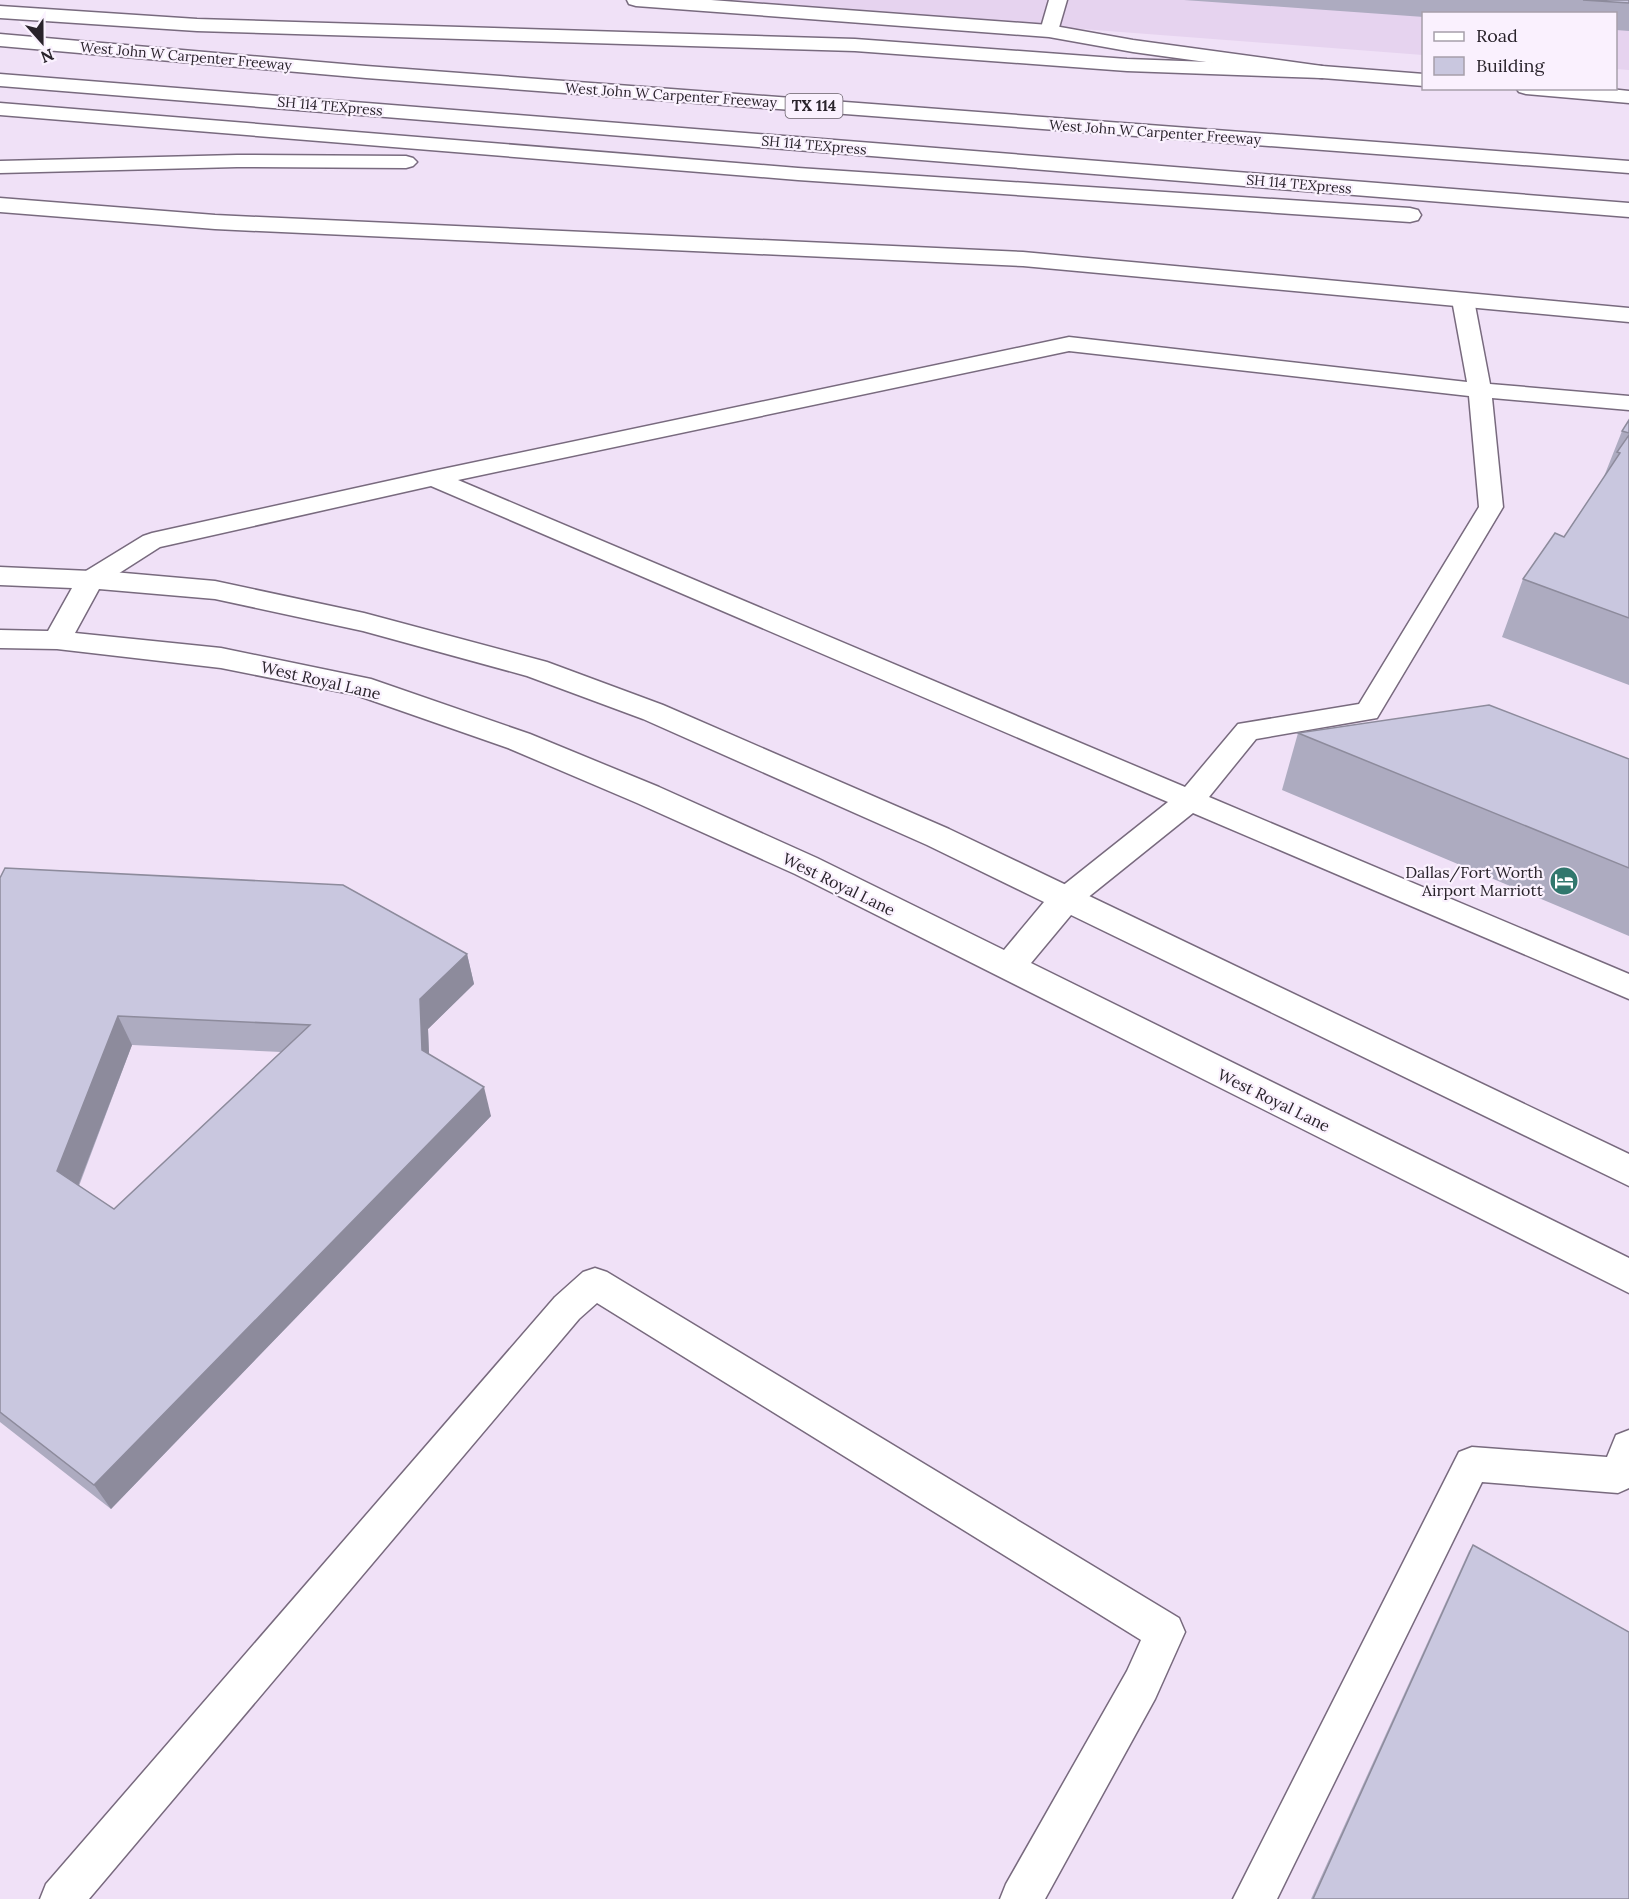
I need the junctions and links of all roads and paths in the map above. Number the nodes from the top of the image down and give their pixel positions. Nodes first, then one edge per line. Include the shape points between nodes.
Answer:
1 (636, 0) edge
2 (1058, 0) edge
3 (659, 1) edge
4 (741, 4) edge
5 (0, 12) edge
6 (1049, 31) junction
7 (0, 40) edge
8 (1323, 72) junction
9 (0, 80) edge
10 (1422, 80) edge
11 (1549, 90) edge
12 (1629, 97) edge
13 (0, 109) edge
14 (0, 167) edge
15 (1629, 167) edge
16 (798, 174) junction
17 (0, 205) edge
18 (1629, 210) edge
19 (1430, 216) dead end
20 (1582, 227) dead end
21 (1629, 230) edge
22 (1463, 300) junction
23 (1629, 315) edge
24 (1480, 390) junction
25 (1629, 403) edge
26 (433, 478) junction
27 (0, 576) edge
28 (90, 580) junction
29 (0, 639) edge
30 (57, 640) junction
31 (1190, 800) junction
32 (1066, 899) junction
33 (1008, 967) junction
34 (1629, 987) edge
35 (1629, 1171) edge
36 (1629, 1276) edge
37 (1625, 1468) edge
38 (61, 1899) edge
39 (1021, 1899) edge
40 (1254, 1899) edge

1 - 3 main road
2 - 6 lane
3 - 4 main road
4 - 6 main road
5 - 8 main road via 197,25 855,45 1127,65
6 - 8 main road
7 - 15 main road, West John W Carpenter Freeway / TX 114 via 402,75
8 - 10 main road
9 - 18 main road, SH 114 TEXpress
11 - 12 main road
13 - 16 main road
14 - 16 main road via 237,161 435,162 715,185
16 - 19 main road
17 - 22 main road via 214,222 1023,259
20 - 21 main road
22 - 23 main road
22 - 24 lane
24 - 25 lane
24 - 26 lane via 1069,344
24 - 31 lane via 1491,507 1368,712 1248,731
26 - 28 lane via 152,541
26 - 31 lane
27 - 28 main road
28 - 30 main road
28 - 32 main road via 215,590 364,621 537,669 653,712 792,772
29 - 30 main road, West Royal Lane
30 - 33 main road, West Royal Lane via 221,658 362,686 519,741 648,795 806,866
31 - 32 lane
31 - 34 lane
32 - 33 main road
32 - 35 main road
33 - 36 main road, West Royal Lane
37 - 40 lane via 1472,1464
38 - 39 lane via 559,1317 595,1283 1165,1632 1141,1685

